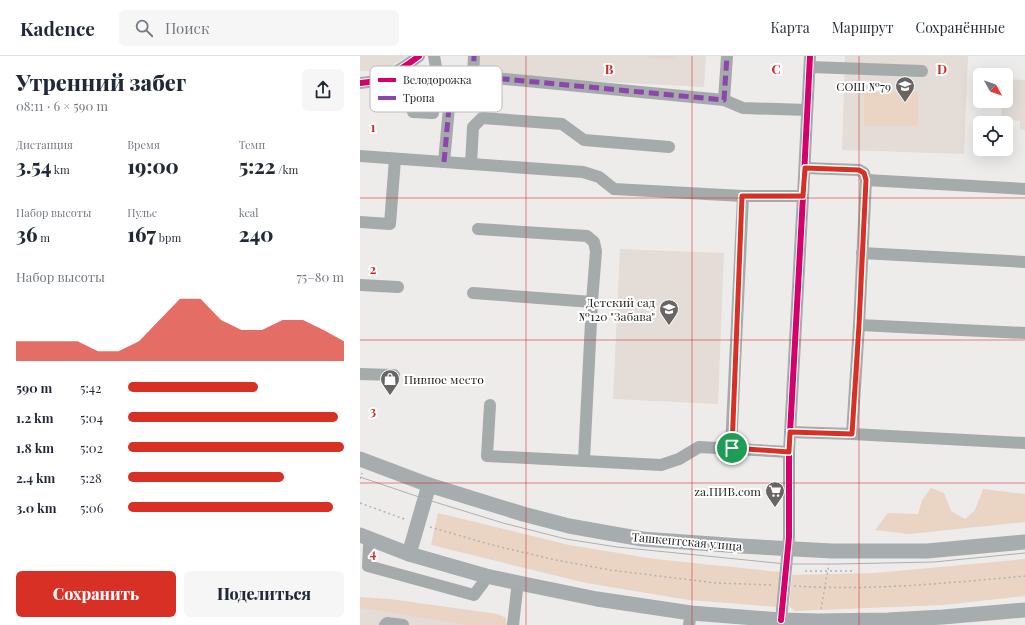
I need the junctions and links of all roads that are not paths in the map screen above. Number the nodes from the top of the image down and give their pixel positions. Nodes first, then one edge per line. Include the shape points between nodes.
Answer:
1 (419, 56) edge
2 (434, 56) edge
3 (474, 56) edge
4 (726, 56) edge
5 (810, 61) edge
6 (405, 66) edge
7 (436, 66) edge
8 (474, 66) edge
9 (922, 71) dead end
10 (502, 79) edge
11 (370, 81) edge
12 (360, 83) edge
13 (724, 100) junction
14 (808, 110) junction
15 (413, 112) dead end
16 (433, 112) edge
17 (449, 112) edge
18 (670, 147) dead end
19 (360, 156) edge
20 (395, 159) junction
21 (444, 162) junction
22 (471, 164) junction
23 (805, 168) junction
24 (866, 180) junction
25 (1025, 189) edge
26 (742, 196) junction
27 (803, 196) junction
28 (360, 222) edge
29 (478, 229) dead end
30 (862, 253) junction
31 (1025, 262) edge
32 (360, 285) edge
33 (398, 287) dead end
34 (473, 293) dead end
35 (592, 302) junction
36 (859, 325) junction
37 (1025, 333) edge
38 (360, 374) edge
39 (394, 375) dead end
40 (490, 405) dead end
41 (790, 432) junction
42 (852, 434) junction
43 (1025, 443) edge
44 (732, 448) junction
45 (789, 452) junction
46 (584, 460) junction
47 (361, 466) edge
48 (428, 485) junction
49 (365, 537) edge
50 (1025, 542) edge
51 (788, 549) junction
52 (409, 554) junction
53 (486, 576) junction
54 (519, 583) junction
55 (1025, 610) edge
56 (690, 619) edge
57 (789, 622) edge
58 (385, 625) edge
59 (402, 625) edge
60 (513, 625) edge

1 - 6 street
2 - 7 street
3 - 8 street
4 - 13 street
5 - 9 street
5 - 14 street
10 - 13 street
11 - 12 street
13 - 14 street via 743,108
14 - 23 street
15 - 16 street
17 - 21 street
18 - 22 street via 584,140 562,124 482,118 474,127
19 - 20 street
20 - 21 street
20 - 28 street via 390,224
21 - 22 street
22 - 26 street via 583,172 599,178 614,189
23 - 24 street via 859,170 864,173
23 - 27 street
24 - 25 street
24 - 30 street
26 - 27 street
26 - 44 street
27 - 41 street
29 - 35 street via 587,236 594,242 596,251
30 - 31 street
30 - 36 street
32 - 33 street
34 - 35 street
35 - 46 street
36 - 37 street
36 - 42 street
38 - 39 street
40 - 46 street via 487,456
41 - 42 street
41 - 45 street
42 - 43 street
44 - 45 street
44 - 46 street via 699,447 679,459 661,465
45 - 51 street
47 - 48 main road, Ташкентская улица
48 - 51 main road, Ташкентская улица via 569,526 635,537
48 - 52 main road
49 - 52 main road
49 - 53 street via 369,546 368,566 474,595
50 - 51 main road, Ташкентская улица via 927,551
51 - 57 street via 784,585
52 - 53 main road
53 - 54 main road
54 - 56 main road
54 - 60 street
55 - 57 main road via 888,620
56 - 57 main road
58 - 59 street

